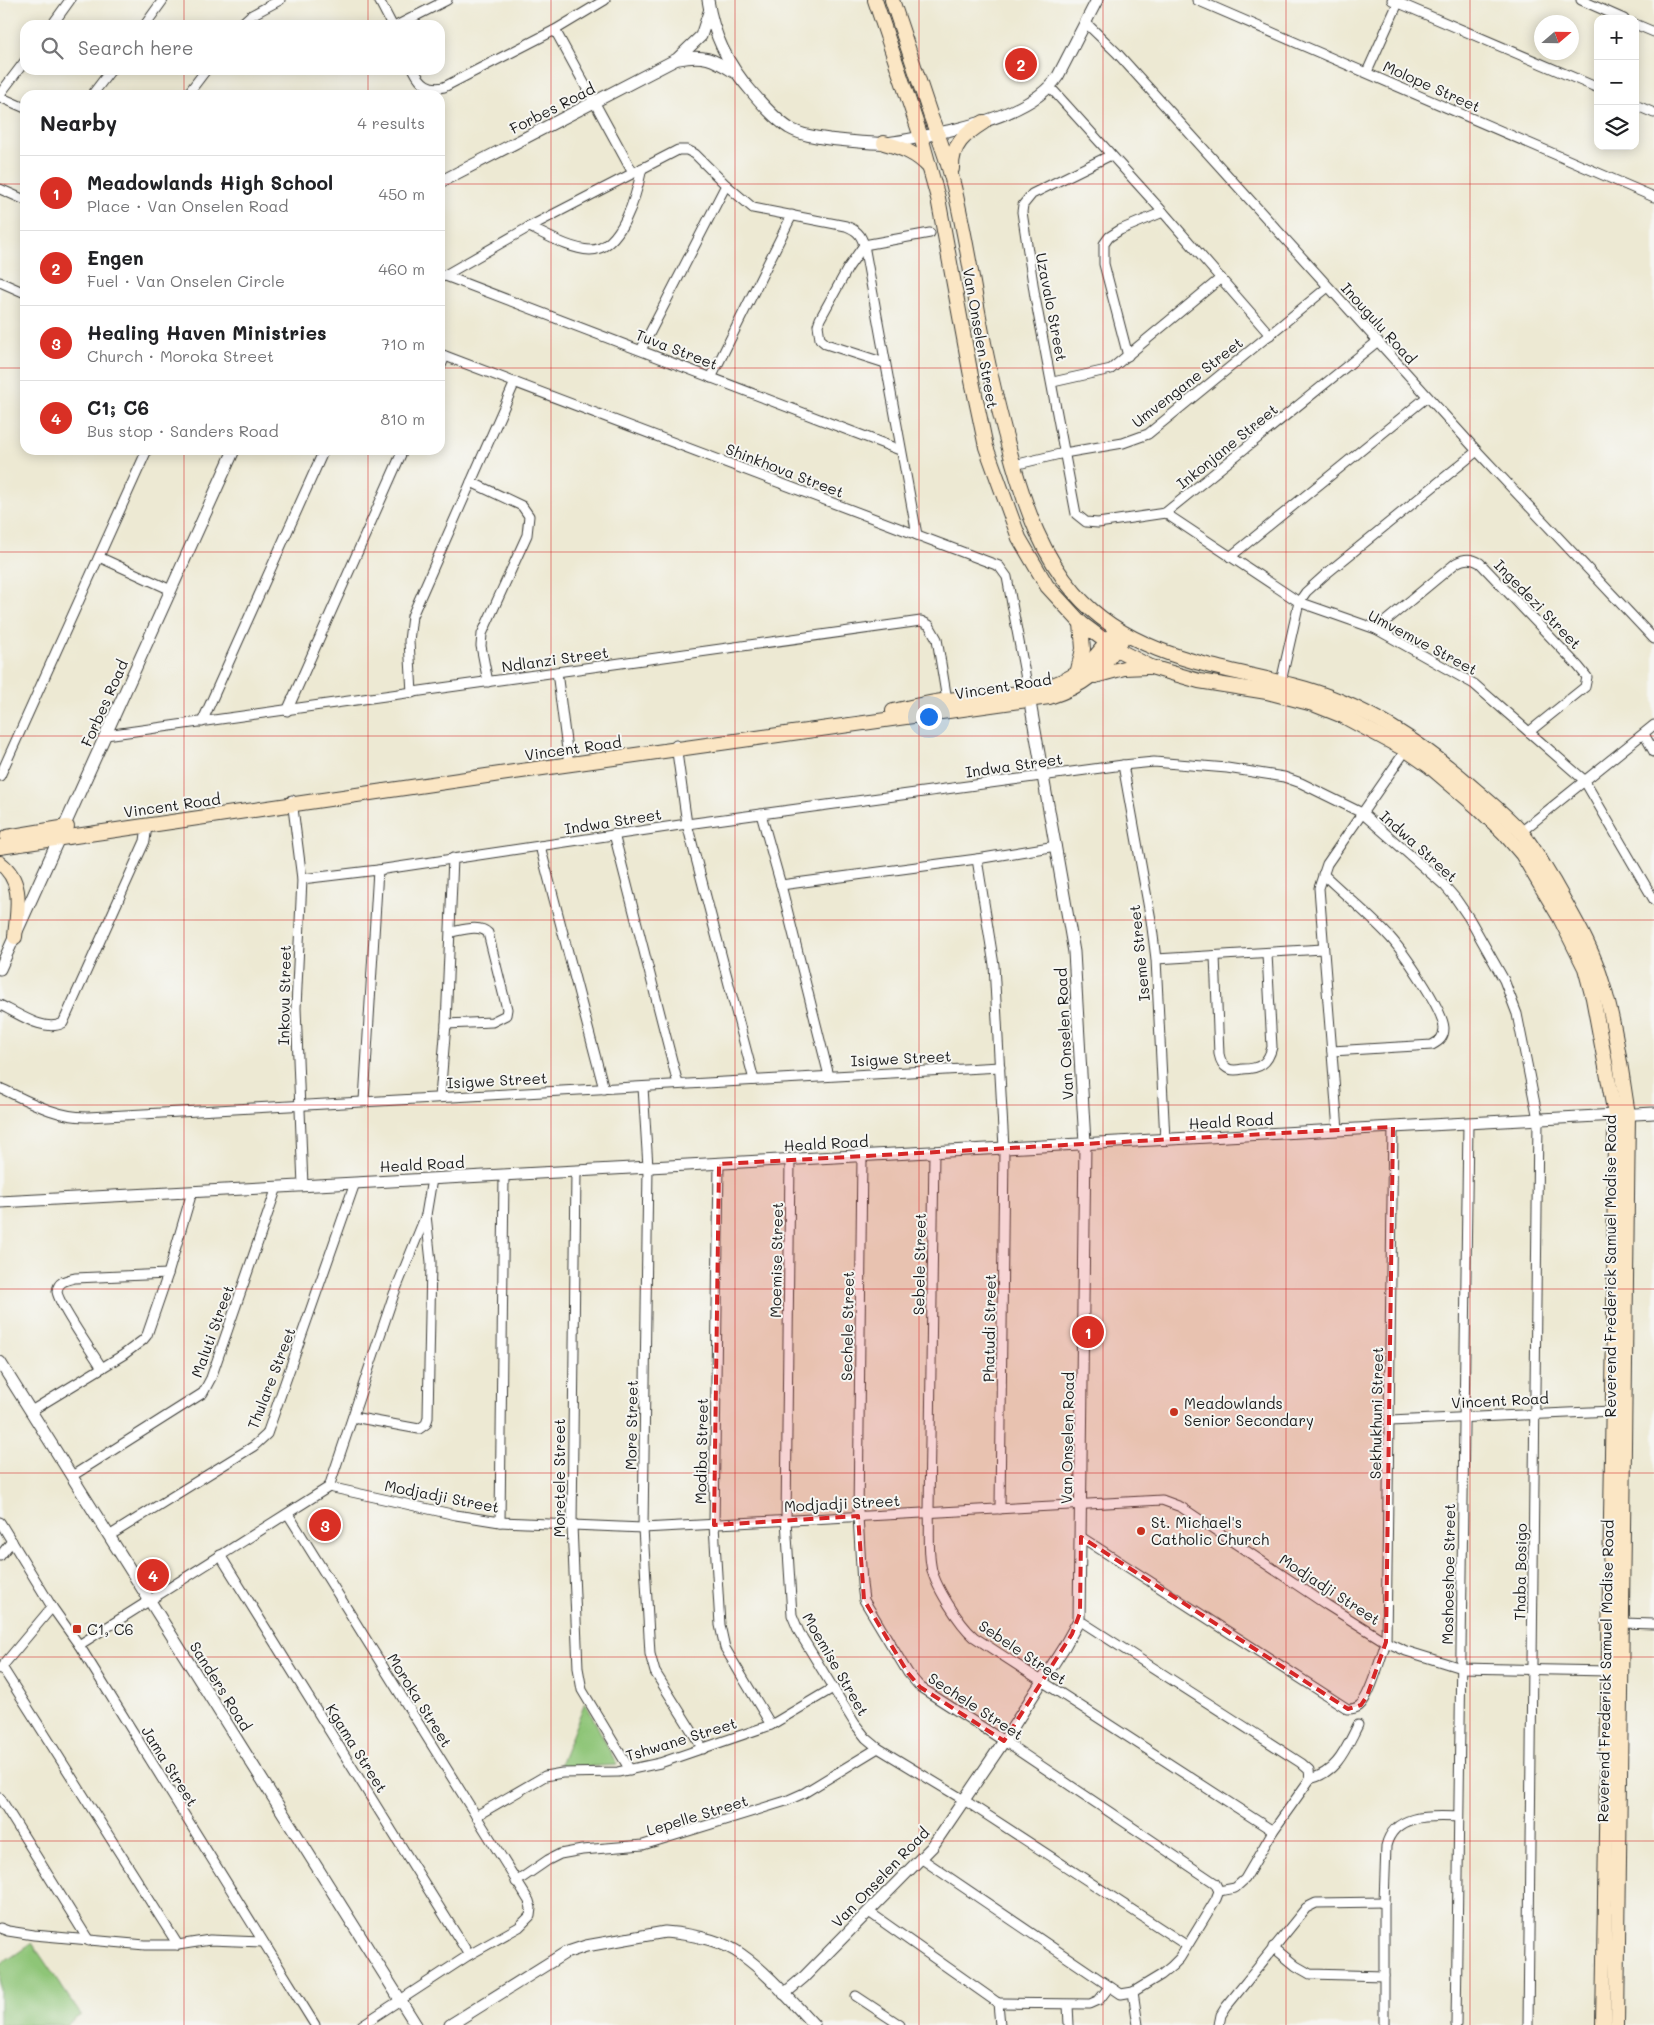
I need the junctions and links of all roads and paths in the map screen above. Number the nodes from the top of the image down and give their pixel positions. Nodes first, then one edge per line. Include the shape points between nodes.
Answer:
1 (70, 0) edge
2 (163, 0) edge
3 (280, 0) edge
4 (379, 0) edge
5 (446, 0) edge
6 (605, 0) edge
7 (875, 0) edge
8 (892, 0) edge
9 (1097, 0) edge
10 (1198, 0) edge
11 (1581, 0) edge
12 (1395, 1) edge
13 (709, 5) edge
14 (1615, 15) edge
15 (56, 20) edge
16 (149, 20) edge
17 (246, 20) edge
18 (389, 20) edge
19 (408, 20) edge
20 (1086, 22) junction
21 (1639, 26) edge
22 (555, 30) junction
23 (1654, 32) edge
24 (678, 59) junction
25 (20, 68) edge
26 (1368, 72) junction
27 (737, 74) junction
28 (107, 75) edge
29 (202, 75) edge
30 (417, 75) edge
31 (1594, 86) edge
32 (1050, 87) junction
33 (96, 90) edge
34 (191, 90) edge
35 (0, 96) edge
36 (595, 103) junction
37 (1637, 105) edge
38 (20, 106) edge
39 (1654, 112) edge
40 (984, 122) junction
41 (937, 134) junction
42 (921, 137) junction
43 (884, 143) junction
44 (1111, 155) junction
45 (642, 168) junction
46 (931, 169) junction
47 (632, 173) junction
48 (445, 179) edge
49 (952, 179) junction
50 (726, 185) junction
51 (0, 189) edge
52 (1654, 197) edge
53 (20, 198) edge
54 (1163, 212) junction
55 (792, 216) junction
56 (529, 227) junction
57 (930, 232) dead end
58 (864, 245) junction
59 (445, 275) edge
60 (445, 278) edge
61 (1221, 278) junction
62 (0, 282) edge
63 (1328, 287) junction
64 (20, 291) edge
65 (1270, 335) junction
66 (1378, 341) junction
67 (641, 350) junction
68 (445, 356) edge
69 (1128, 356) junction
70 (885, 363) junction
71 (711, 378) junction
72 (515, 382) junction
73 (1053, 382) junction
74 (1427, 397) junction
75 (900, 450) junction
76 (1477, 451) junction
77 (1064, 453) junction
78 (145, 455) edge
79 (232, 455) edge
80 (322, 455) edge
81 (401, 455) edge
82 (1014, 465) junction
83 (471, 482) junction
84 (1165, 513) junction
85 (1076, 514) joint
86 (917, 535) junction
87 (99, 557) junction
88 (1230, 557) junction
89 (171, 590) junction
90 (1299, 602) junction
91 (1081, 623) junction
92 (1376, 629) junction
93 (1121, 631) junction
94 (1654, 639) edge
95 (1111, 645) junction
96 (1151, 667) junction
97 (557, 672) junction
98 (1077, 674) junction
99 (1093, 676) junction
100 (488, 682) junction
101 (1281, 682) junction
102 (412, 693) junction
103 (1029, 695) junction
104 (947, 700) junction
105 (286, 711) junction
106 (202, 722) junction
107 (1654, 725) edge
108 (1529, 732) junction
109 (1644, 734) junction
110 (106, 735) junction
111 (677, 747) junction
112 (1406, 750) junction
113 (1654, 752) edge
114 (569, 763) junction
115 (1123, 765) junction
116 (1043, 775) junction
117 (0, 776) edge
118 (1584, 780) junction
119 (292, 802) junction
120 (1362, 813) junction
121 (761, 814) junction
122 (687, 824) junction
123 (147, 826) junction
124 (63, 832) junction
125 (1521, 832) junction
126 (614, 834) junction
127 (0, 838) edge
128 (540, 846) junction
129 (1056, 846) junction
130 (0, 847) edge
131 (453, 858) junction
132 (977, 859) junction
133 (0, 863) edge
134 (378, 870) junction
135 (1323, 874) junction
136 (302, 879) junction
137 (781, 886) junction
138 (1654, 900) edge
139 (451, 932) junction
140 (15, 937) junction
141 (1323, 949) junction
142 (1267, 954) junction
143 (1214, 956) junction
144 (1156, 959) junction
145 (0, 969) edge
146 (0, 1006) edge
147 (446, 1024) junction
148 (1332, 1051) junction
149 (1000, 1067) junction
150 (829, 1076) junction
151 (754, 1080) junction
152 (678, 1084) junction
153 (643, 1087) junction
154 (0, 1088) edge
155 (604, 1089) junction
156 (440, 1097) junction
157 (364, 1101) junction
158 (300, 1105) junction
159 (1654, 1113) edge
160 (1621, 1114) junction
161 (1538, 1119) junction
162 (1468, 1123) junction
163 (1393, 1127) junction
164 (1338, 1130) junction
165 (1165, 1140) junction
166 (1085, 1143) junction
167 (1004, 1148) junction
168 (934, 1152) junction
169 (862, 1156) junction
170 (790, 1160) junction
171 (719, 1164) junction
172 (648, 1167) junction
173 (576, 1171) junction
174 (504, 1175) junction
175 (432, 1179) junction
176 (355, 1183) junction
177 (302, 1186) junction
178 (277, 1187) junction
179 (192, 1192) junction
180 (0, 1202) edge
181 (426, 1215) junction
182 (168, 1274) junction
183 (0, 1362) edge
184 (102, 1368) junction
185 (1612, 1411) junction
186 (31, 1412) junction
187 (1536, 1415) junction
188 (353, 1417) junction
189 (1464, 1419) junction
190 (1390, 1422) junction
191 (72, 1476) junction
192 (329, 1487) junction
193 (1081, 1504) junction
194 (1000, 1509) junction
195 (929, 1511) junction
196 (288, 1514) junction
197 (858, 1516) junction
198 (786, 1520) junction
199 (0, 1522) edge
200 (500, 1522) junction
201 (572, 1525) junction
202 (714, 1525) junction
203 (643, 1528) junction
204 (110, 1536) junction
205 (1081, 1537) junction
206 (12, 1541) junction
207 (220, 1555) junction
208 (0, 1556) edge
209 (149, 1600) junction
210 (52, 1607) junction
211 (1079, 1620) junction
212 (1622, 1624) junction
213 (1654, 1624) edge
214 (1386, 1642) junction
215 (79, 1644) junction
216 (1, 1668) edge
217 (1461, 1668) junction
218 (1533, 1669) junction
219 (1609, 1671) junction
220 (1042, 1681) junction
221 (833, 1688) junction
222 (771, 1725) junction
223 (1358, 1725) dead end
224 (1004, 1741) junction
225 (878, 1748) junction
226 (703, 1749) junction
227 (630, 1770) junction
228 (1310, 1779) junction
229 (0, 1798) edge
230 (964, 1800) junction
231 (476, 1816) junction
232 (1458, 1817) junction
233 (1273, 1831) junction
234 (922, 1859) junction
235 (516, 1882) junction
236 (1218, 1891) junction
237 (1384, 1902) junction
238 (869, 1912) junction
239 (0, 1928) edge
240 (89, 1940) junction
241 (263, 1942) junction
242 (178, 1945) junction
243 (1186, 1945) junction
244 (1273, 1948) junction
245 (470, 1955) junction
246 (1384, 1976) junction
247 (1109, 1987) junction
248 (1133, 1992) junction
249 (784, 1994) junction
250 (856, 1996) dead end
251 (401, 2000) junction
252 (998, 2003) junction
253 (1068, 2005) junction
254 (315, 2025) edge
255 (362, 2025) edge
256 (416, 2025) edge
257 (450, 2025) edge
258 (814, 2025) edge
259 (900, 2025) edge
260 (1000, 2025) edge
261 (1069, 2025) edge
262 (1138, 2025) edge
263 (1219, 2025) edge
264 (1384, 2025) edge
265 (1456, 2025) edge
266 (1528, 2025) edge
267 (1604, 2025) edge
268 (1617, 2025) edge

1 - 15 street
2 - 16 street
3 - 17 street
4 - 18 street
5 - 19 street
6 - 22 street
7 - 42 main road, Van Onselen Street
8 - 41 main road, Van Onselen Street
9 - 20 street
10 - 26 street, Molope Street
11 - 14 street
12 - 26 street
12 - 31 street
13 - 24 street, Forbes Road via 701,36
13 - 27 street via 718,40
20 - 32 street
20 - 63 street, Inougulu Road
21 - 23 street
22 - 30 street via 444,87 429,87
22 - 36 street
24 - 27 street, Forbes Road via 706,57
24 - 36 street, Forbes Road
25 - 35 street
26 - 52 street, Molope Street
27 - 43 street via 771,113 795,131 836,140
28 - 33 street
29 - 34 street
32 - 40 street via 1038,97
32 - 44 street
35 - 38 street
36 - 47 street
36 - 48 street, Forbes Road
37 - 39 street
40 - 41 street
40 - 49 main road via 957,144 952,158
41 - 42 street
41 - 49 main road, Van Onselen Street
42 - 43 street
42 - 46 main road, Van Onselen Street
43 - 46 main road via 908,150
44 - 54 street
44 - 73 street, Uzavalo Street via 1038,190 1023,205 1035,297
45 - 47 street
45 - 50 street via 678,150 687,150
45 - 56 street via 626,217 608,245 584,249
46 - 91 main road, Van Onselen Street via 945,227 979,416 995,474 1028,556 1047,586
47 - 56 street
49 - 82 main road, Van Onselen Street via 999,416
50 - 55 street via 753,208
50 - 67 street
51 - 53 street
54 - 61 street
54 - 69 street via 1120,230 1104,244 1104,264
55 - 58 street via 846,226 858,232
55 - 71 street
56 - 59 street
57 - 58 street
58 - 70 street
58 - 70 street via 820,319 818,333 826,344
60 - 67 street, Tuva Street
61 - 65 street
61 - 69 street
62 - 64 street
63 - 65 street, Umvengane Street
63 - 66 street, Inougulu Road
65 - 77 street, Umvengane Street via 1148,434 1123,443
66 - 74 street, Inougulu Road
66 - 84 street, Inkonjane Street
67 - 71 street, Tuva Street
68 - 72 street, Shinkhova Street
69 - 73 street via 1111,369
70 - 75 street
71 - 75 street, Tuva Street
72 - 83 street
72 - 86 street, Shinkhova Street
73 - 77 street, Uzavalo Street
74 - 76 street, Inougulu Road
74 - 88 street
75 - 86 street
76 - 90 street via 1326,574
76 - 94 street, Inougulu Road
77 - 82 street, Umvengane Street
77 - 85 street, Uzavalo Street
78 - 87 street
79 - 89 street, Forbes Road
80 - 106 street
81 - 105 street
82 - 93 main road, Van Onselen Street via 1035,531 1058,572 1076,594 1106,622
83 - 100 street via 522,506 529,516 527,535 482,634
83 - 102 street via 412,616 409,641
84 - 85 street, Inkonjane Street via 1098,524 1086,522
84 - 88 street, Umvemve Street
86 - 103 street, Shinkhova Street via 987,560 1004,572
87 - 89 street
87 - 117 street
88 - 90 street, Umvemve Street
89 - 110 street, Forbes Road
90 - 92 street, Umvemve Street
90 - 101 street
91 - 95 main road, Van Onselen Street
91 - 98 main road via 1083,649
92 - 108 street, Umvemve Street via 1466,678
92 - 108 street, Ingedezi Street via 1456,564 1468,559 1480,563 1587,677 1580,692
93 - 95 main road, Vincent Road
93 - 101 main road, Reverend Frederick Samuel Modise Road via 1176,656
95 - 96 main road, Reverend Frederick Samuel Modise Road
95 - 98 main road, Vincent Road
95 - 99 main road, Vincent Road
96 - 99 main road via 1124,668
96 - 112 main road, Reverend Frederick Samuel Modise Road via 1313,704 1350,719
97 - 100 street, Ndlanzi Street
97 - 104 street, Ndlanzi Street via 921,621 928,625 937,639
97 - 114 street
98 - 103 main road, Vincent Road
99 - 103 main road, Vincent Road via 1062,694
100 - 102 street, Ndlanzi Street
101 - 125 main road, Reverend Frederick Samuel Modise Road via 1354,707 1397,730 1459,775
102 - 105 street, Ndlanzi Street
103 - 104 main road, Vincent Road
103 - 111 main road, Vincent Road
103 - 116 street, Van Onselen Road
104 - 111 main road, Vincent Road via 853,720
105 - 106 street, Ndlanzi Street
106 - 110 street, Ndlanzi Street
107 - 109 street
108 - 118 street, Umvemve Street
109 - 113 street
109 - 118 street
110 - 124 street, Forbes Road
111 - 114 main road, Vincent Road
111 - 122 street
112 - 120 street
112 - 160 main road, Reverend Frederick Samuel Modise Road via 1447,781 1504,834 1522,854 1560,918 1585,968
114 - 119 main road, Vincent Road
115 - 116 street, Indwa Street
115 - 120 street, Indwa Street via 1169,762 1261,772 1302,783
115 - 144 street, Iseme Street
116 - 121 street, Indwa Street
116 - 129 street, Van Onselen Road
118 - 125 street
118 - 138 street, Umvemve Street
119 - 123 main road, Vincent Road
119 - 124 main road, Vincent Road
119 - 136 street, Inkovu Street
120 - 135 street
120 - 161 street, Indwa Street via 1444,885 1469,918 1512,998
121 - 122 street, Indwa Street
121 - 137 street
122 - 126 street, Indwa Street
122 - 151 street
123 - 124 main road, Vincent Road
123 - 146 street via 145,841 63,1023 45,1026
124 - 127 main road, Vincent Road
124 - 130 main road, Vincent Road
124 - 140 street, Forbes Road
125 - 160 main road, Reverend Frederick Samuel Modise Road via 1570,910 1603,984 1613,1027
126 - 128 street, Indwa Street
126 - 152 street
128 - 131 street, Indwa Street
128 - 155 street
129 - 132 street
129 - 166 street, Van Onselen Road via 1074,952
131 - 134 street, Indwa Street
131 - 139 street
132 - 137 street
132 - 149 street, Phatudi Street via 994,965
133 - 140 main road via 9,871 16,885
134 - 136 street, Indwa Street
134 - 157 street
135 - 141 street via 1319,888
135 - 148 street via 1401,950 1435,1005 1444,1028 1439,1042 1432,1045
136 - 158 street, Inkovu Street via 296,1008
137 - 150 street
139 - 147 street
139 - 147 street via 480,928 488,933 507,1009 506,1015 498,1020
140 - 145 street, Forbes Road
141 - 142 street
141 - 148 street
142 - 143 street
142 - 143 street via 1270,1057 1261,1066 1240,1070 1226,1068 1219,1054
143 - 144 street
144 - 165 street, Iseme Street
147 - 156 street
148 - 164 street
149 - 150 street, Isigwe Street
149 - 167 street, Phatudi Street
150 - 151 street, Isigwe Street
151 - 152 street, Isigwe Street
152 - 153 street, Isigwe Street
153 - 155 street, Isigwe Street
153 - 172 street, More Street
154 - 158 street, Isigwe Street via 76,1118
155 - 156 street, Isigwe Street
156 - 157 street, Isigwe Street
157 - 158 street, Isigwe Street
158 - 177 street, Inkovu Street
159 - 160 street, Heald Road
160 - 161 street, Heald Road
160 - 185 main road, Reverend Frederick Samuel Modise Road
160 - 212 main road, Reverend Frederick Samuel Modise Road
161 - 162 street, Heald Road
161 - 187 street, Thaba Bosigo
162 - 163 street, Heald Road
162 - 189 street, Moshoeshoe Street
163 - 164 street, Heald Road
163 - 190 street, Sekhukhuni Street
164 - 165 street, Heald Road
165 - 166 street, Heald Road
166 - 167 street, Heald Road
166 - 193 street, Van Onselen Road
167 - 168 street, Heald Road
167 - 194 street, Phatudi Street
168 - 169 street, Heald Road
168 - 195 street, Sebele Street
169 - 170 street, Heald Road
169 - 197 street, Sechele Street
170 - 171 street, Heald Road
170 - 198 street, Moemise Street
171 - 172 street, Heald Road
171 - 202 street, Modiba Street
172 - 173 street, Heald Road
172 - 203 street, More Street
173 - 174 street, Heald Road
173 - 201 street, Moretele Street
174 - 175 street, Heald Road
174 - 200 street
175 - 176 street, Heald Road
175 - 181 street
176 - 177 street, Heald Road
176 - 204 street, Thulare Street via 267,1434 254,1446
177 - 178 street, Heald Road
178 - 179 street, Heald Road
178 - 191 street, Maluti Street via 203,1393
179 - 180 street, Heald Road
179 - 182 street
181 - 188 street via 394,1294
181 - 188 street via 431,1262 426,1424 419,1429
182 - 184 street via 147,1334 136,1346
182 - 184 street via 75,1278 65,1280 59,1286 58,1295 62,1303
183 - 186 street, Sanders Road
184 - 186 street
185 - 187 street, Vincent Road
185 - 219 main road, Reverend Frederick Samuel Modise Road
186 - 191 street, Sanders Road
187 - 189 street, Vincent Road
187 - 218 street, Thaba Bosigo
188 - 192 street
189 - 190 street, Vincent Road
189 - 217 street, Moshoeshoe Street
190 - 214 street, Sekhukhuni Street
191 - 204 street, Sanders Road
192 - 196 street
192 - 200 street, Modjadji Street
193 - 194 street, Modjadji Street
193 - 205 street, Van Onselen Road
193 - 214 street, Modjadji Street via 1148,1500 1171,1502
194 - 195 street, Modjadji Street
195 - 197 street, Modjadji Street
195 - 220 street, Sebele Street via 931,1567 961,1624 974,1637
196 - 207 street
196 - 231 street, Moroka Street
197 - 198 street, Modjadji Street
197 - 224 street, Sechele Street via 864,1600 908,1673 920,1687
198 - 202 street, Modjadji Street
198 - 221 street, Moemise Street via 792,1615
199 - 206 street, Jama Street
200 - 201 street, Modjadji Street
201 - 203 street, Modjadji Street
201 - 227 street, Moretele Street via 580,1682
202 - 203 street, Modjadji Street
202 - 222 street, Modiba Street via 722,1640
203 - 226 street, More Street via 653,1664
204 - 209 street, Sanders Road
205 - 211 street, Van Onselen Road
205 - 214 street, Sekhukhuni Street via 1348,1709 1361,1705
206 - 208 street
206 - 210 street, Jama Street
207 - 209 street
207 - 245 street, Kgama Street
209 - 215 street
209 - 251 street, Sanders Road
210 - 215 street, Jama Street
210 - 216 street
211 - 220 street, Van Onselen Road
211 - 228 street via 1302,1763 1309,1770
212 - 213 street
212 - 268 main road, Reverend Frederick Samuel Modise Road
214 - 217 street, Modjadji Street
215 - 241 street, Jama Street
216 - 242 street
217 - 218 street, Modjadji Street
217 - 232 street, Moshoeshoe Street
218 - 219 street, Modjadji Street
218 - 266 street, Thaba Bosigo
219 - 267 main road, Reverend Frederick Samuel Modise Road
220 - 224 street, Van Onselen Road
220 - 233 street, Sebele Street
221 - 222 street, Tshwane Street
221 - 225 street, Moemise Street via 855,1724
222 - 226 street, Tshwane Street
223 - 228 street via 1340,1761 1328,1772
224 - 230 street, Van Onselen Road
224 - 236 street, Sechele Street via 1215,1883
225 - 230 street, Moemise Street
225 - 235 street, Lepelle Street via 786,1802 643,1845 560,1854
226 - 227 street, Tshwane Street
227 - 231 street, Tshwane Street via 545,1776
228 - 233 street
229 - 240 street
230 - 234 street, Van Onselen Road
230 - 243 street, Moemise Street
231 - 235 street, Moroka Street
232 - 237 street via 1428,1816 1397,1826 1386,1846
232 - 265 street, Moshoeshoe Street
233 - 236 street via 1245,1879 1235,1888
234 - 238 street, Van Onselen Road
234 - 247 street
235 - 245 street, Moroka Street via 532,1908 530,1916 519,1927
236 - 243 street
237 - 244 street via 1310,1905
237 - 246 street
238 - 249 street, Van Onselen Road
238 - 252 street
239 - 240 street via 32,1935
240 - 242 street
241 - 242 street via 210,1940
241 - 254 street, Jama Street
243 - 248 street via 1180,1958 1166,1971
244 - 246 street via 1310,1974
244 - 263 street via 1226,2007
245 - 251 street
246 - 264 street
247 - 248 street via 1122,1994
247 - 253 street via 1099,2000 1090,2004
248 - 262 street
249 - 257 street via 733,1949 666,1932 565,1952
249 - 258 street
250 - 259 street
251 - 255 street
251 - 256 street, Sanders Road
252 - 253 street
252 - 260 street
253 - 261 street

